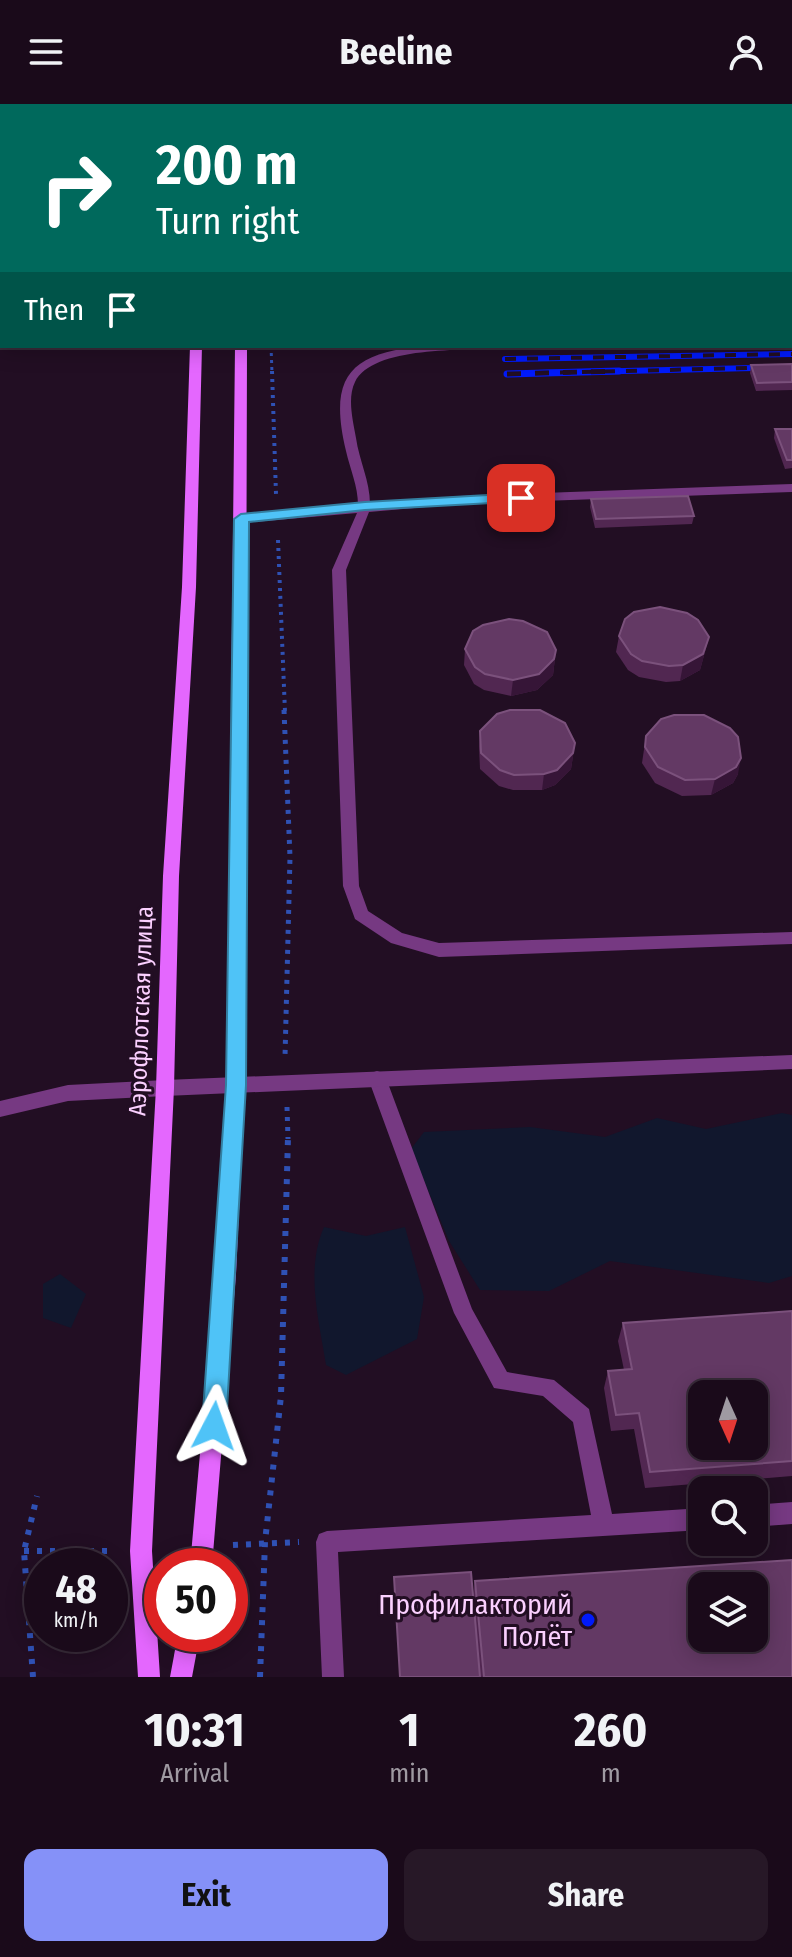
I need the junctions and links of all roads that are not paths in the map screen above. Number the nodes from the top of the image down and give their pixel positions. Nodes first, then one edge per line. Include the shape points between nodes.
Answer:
1 (196, 348) edge
2 (241, 348) edge
3 (470, 348) edge
4 (792, 488) edge
5 (365, 506) junction
6 (241, 519) junction
7 (792, 938) edge
8 (792, 1062) edge
9 (377, 1078) junction
10 (236, 1085) junction
11 (165, 1088) junction
12 (0, 1109) edge
13 (792, 1513) edge
14 (768, 1515) edge
15 (688, 1520) edge
16 (604, 1525) junction
17 (203, 1548) edge
18 (186, 1652) edge
19 (149, 1677) edge
20 (181, 1677) edge
21 (333, 1677) edge

1 - 11 main road, Аэрофлотская улица
2 - 6 main road
3 - 5 street via 394,353 350,377 349,431
4 - 5 street
5 - 6 street
5 - 7 street via 339,570 351,886 361,915 397,938 439,950
6 - 10 main road
8 - 9 street
9 - 10 street
9 - 16 street via 464,1313 501,1381 547,1387 582,1416
10 - 11 street
10 - 17 main road
11 - 12 street via 68,1093
11 - 19 main road, Аэрофлотская улица via 141,1551
13 - 14 street
15 - 16 street
16 - 21 street via 327,1542
18 - 20 main road

